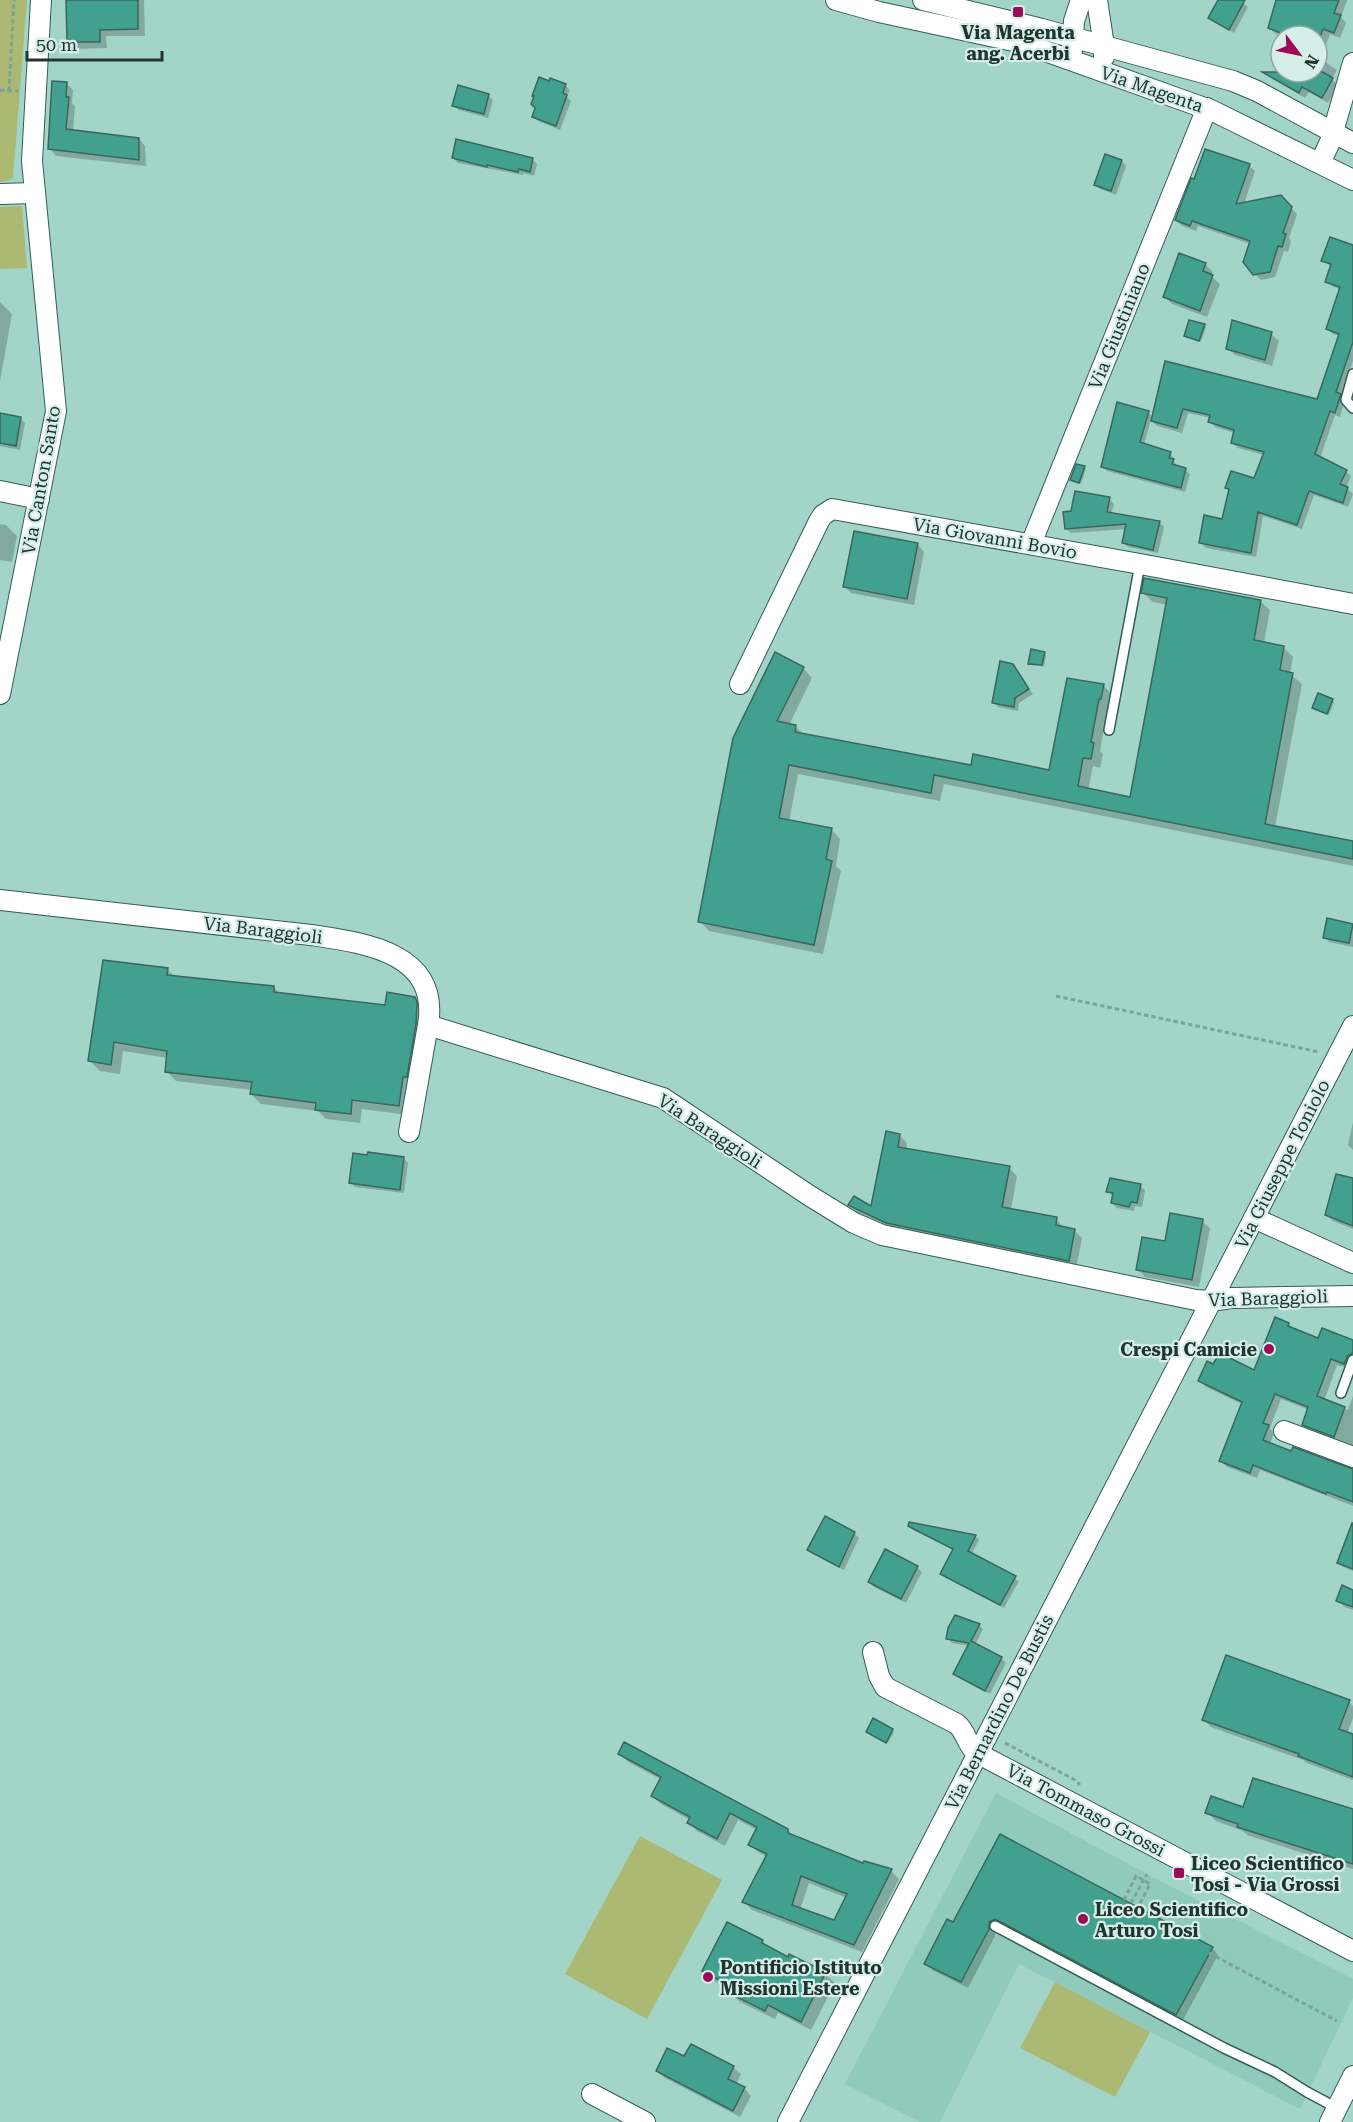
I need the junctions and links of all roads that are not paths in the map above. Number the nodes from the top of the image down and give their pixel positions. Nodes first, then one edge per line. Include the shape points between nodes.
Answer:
1 (41, 0) edge
2 (836, 0) edge
3 (923, 0) edge
4 (1082, 0) edge
5 (1097, 0) edge
6 (1073, 38) junction
7 (1104, 46) junction
8 (1071, 60) junction
9 (1353, 63) edge
10 (1096, 69) junction
11 (1207, 108) junction
12 (1333, 132) junction
13 (1353, 143) edge
14 (1320, 163) junction
15 (1353, 180) edge
16 (35, 193) junction
17 (0, 194) edge
18 (1353, 374) edge
19 (1353, 408) edge
20 (0, 491) edge
21 (39, 499) junction
22 (1031, 544) junction
23 (1140, 564) junction
24 (1353, 604) edge
25 (3, 665) edge
26 (740, 684) dead end
27 (0, 694) edge
28 (1109, 730) dead end
29 (0, 900) edge
30 (428, 1025) junction
31 (1353, 1026) edge
32 (1345, 1057) edge
33 (409, 1132) dead end
34 (1254, 1218) junction
35 (1353, 1263) edge
36 (1353, 1296) edge
37 (1210, 1301) junction
38 (1353, 1360) edge
39 (1341, 1393) dead end
40 (1284, 1431) dead end
41 (1353, 1457) edge
42 (873, 1652) dead end
43 (977, 1753) junction
44 (994, 1926) dead end
45 (1353, 1951) edge
46 (1353, 2076) edge
47 (592, 2094) dead end
48 (1334, 2115) edge
49 (645, 2122) edge
50 (788, 2122) edge

1 - 16 street, Via Canton Santo via 32,146
2 - 8 street, Via Magenta via 1018,42
3 - 6 street, Via Magenta
4 - 6 street
5 - 7 street
6 - 7 street, Via Magenta
6 - 8 street
7 - 10 street via 1104,56
7 - 12 street, Via Magenta via 1240,83
8 - 10 street, Via Magenta
9 - 12 street
10 - 11 street, Via Magenta
11 - 14 street, Via Magenta
11 - 22 street, Via Giustiniano
12 - 13 street, Via Magenta
12 - 14 street
14 - 15 street, Via Magenta
16 - 17 street
16 - 21 street, Via Canton Santo via 56,404
18 - 19 lane via 1346,395
20 - 21 street
21 - 25 street, Via Canton Santo
22 - 23 street, Via Giovanni Bovio
22 - 26 street, Via Giovanni Bovio via 837,509 827,511
23 - 24 street, Via Giovanni Bovio
23 - 28 lane
25 - 27 street, Via Canton Santo
29 - 30 street, Via Baraggioli via 369,945 399,958 420,977 430,1003
30 - 33 street
30 - 37 street, Via Baraggioli via 663,1098 816,1201 882,1235
31 - 32 street, Via Giuseppe Toniolo
32 - 34 street, Via Giuseppe Toniolo
34 - 35 street
34 - 37 street, Via Giuseppe Toniolo
36 - 37 street, Via Baraggioli
37 - 43 street, Via Bernardino De Bustis
38 - 39 lane
40 - 41 street
42 - 43 street via 885,1687 957,1724
43 - 45 street, Via Tommaso Grossi
43 - 50 street, Via Bernardino De Bustis
44 - 48 lane via 1275,2072
46 - 48 street
47 - 49 street

